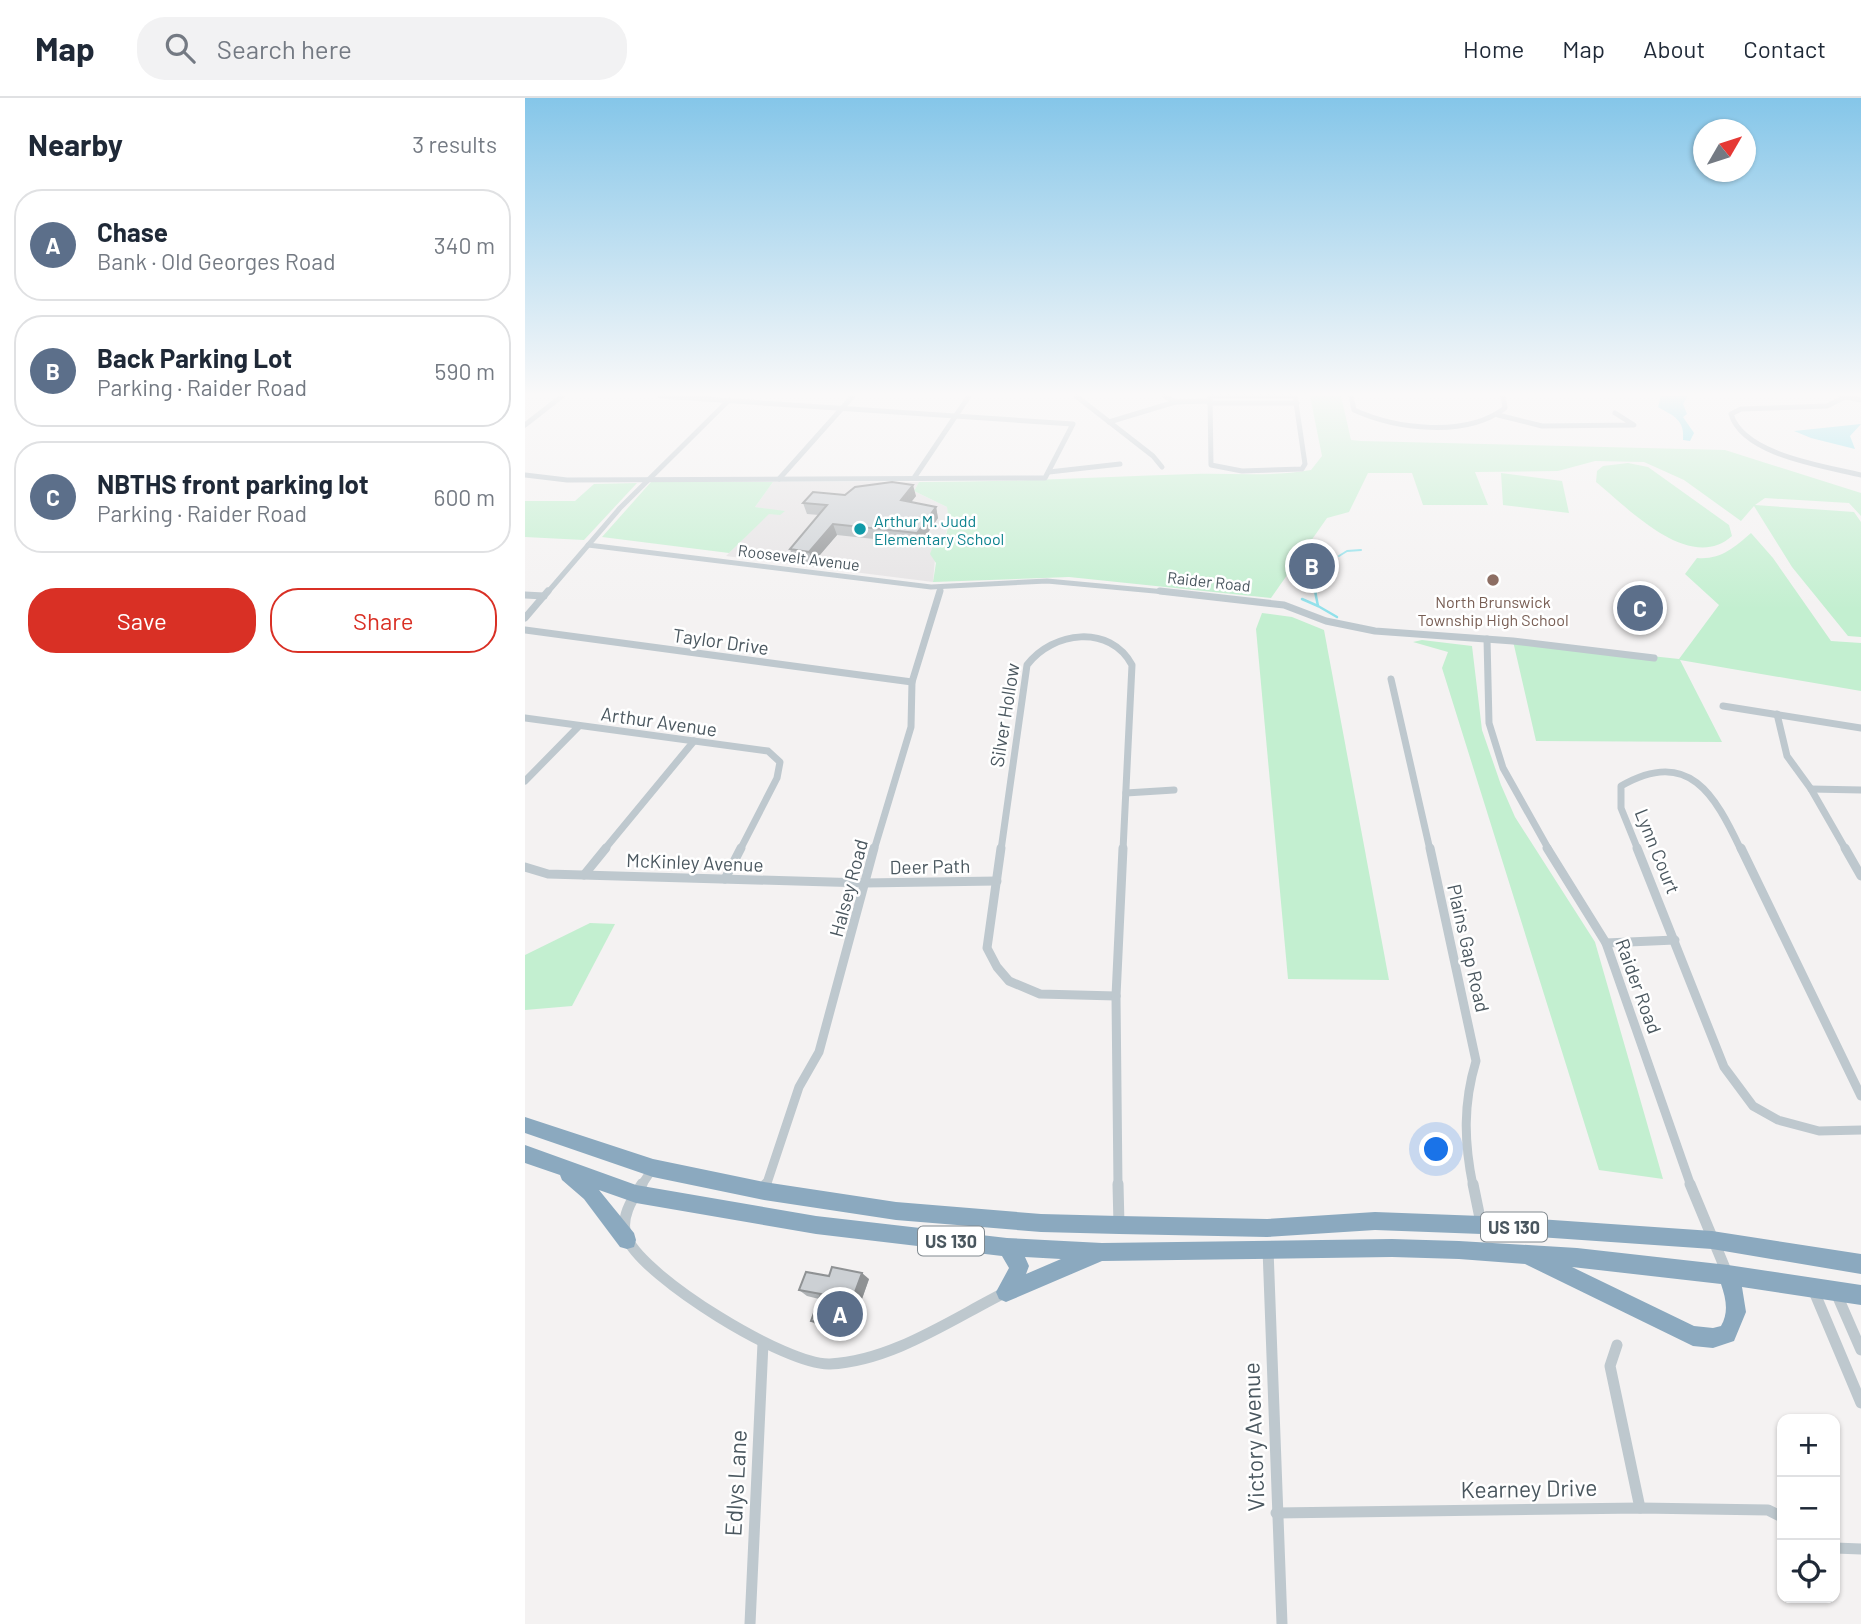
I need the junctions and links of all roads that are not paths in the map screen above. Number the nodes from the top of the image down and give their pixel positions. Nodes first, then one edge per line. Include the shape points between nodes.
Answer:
1 (660, 467) edge
2 (789, 467) edge
3 (920, 467) edge
4 (1051, 467) edge
5 (1091, 467) edge
6 (1218, 467) edge
7 (1297, 467) edge
8 (1835, 467) edge
9 (1049, 472) junction
10 (525, 475) edge
11 (1861, 475) edge
12 (913, 478) junction
13 (648, 479) junction
14 (779, 479) junction
15 (588, 545) junction
16 (1008, 583) joint
17 (941, 587) junction
18 (525, 594) edge
19 (544, 596) junction
20 (525, 618) edge
21 (525, 630) edge
22 (1487, 639) junction
23 (1654, 658) dead end
24 (1391, 679) dead end
25 (912, 682) junction
26 (1724, 706) dead end
27 (1777, 715) junction
28 (525, 718) edge
29 (579, 726) junction
30 (1861, 729) edge
31 (694, 741) junction
32 (525, 781) edge
33 (1811, 789) junction
34 (1174, 790) dead end
35 (1861, 790) edge
36 (1126, 793) junction
37 (525, 867) edge
38 (584, 875) junction
39 (1861, 876) edge
40 (726, 879) junction
41 (997, 881) junction
42 (865, 883) junction
43 (1675, 940) junction
44 (1606, 943) junction
45 (1116, 996) junction
46 (1861, 1096) edge
47 (525, 1125) edge
48 (1861, 1130) edge
49 (525, 1153) edge
50 (651, 1167) junction
51 (562, 1168) junction
52 (764, 1191) junction
53 (636, 1194) junction
54 (1119, 1225) junction
55 (1482, 1226) junction
56 (1267, 1228) junction
57 (627, 1240) junction
58 (1712, 1240) junction
59 (1007, 1247) junction
60 (1268, 1249) junction
61 (1102, 1252) junction
62 (1525, 1254) junction
63 (1861, 1264) edge
64 (1728, 1275) junction
65 (1813, 1289) junction
66 (1006, 1292) junction
67 (1836, 1292) junction
68 (1861, 1296) edge
69 (763, 1343) junction
70 (1617, 1345) dead end
71 (1861, 1350) edge
72 (1861, 1403) edge
73 (1640, 1507) junction
74 (1276, 1513) junction
75 (1777, 1514) edge
76 (1840, 1548) edge
77 (1861, 1549) edge
78 (750, 1624) edge
79 (1282, 1624) edge

1 - 13 street
2 - 14 street
3 - 12 street
4 - 9 street
5 - 9 street via 1072,473
6 - 7 street
8 - 11 street
9 - 12 street via 1045,478
10 - 13 street via 567,480
12 - 14 street
13 - 14 street
13 - 15 street
15 - 17 street, Roosevelt Avenue
15 - 19 street
16 - 17 street, Roosevelt Avenue
16 - 22 street, Raider Road via 1069,582 1270,603 1351,627
17 - 25 street, Halsey Road
18 - 19 street
19 - 20 street
21 - 25 street, Taylor Drive
22 - 23 street, Raider Road
22 - 44 street, Raider Road via 1489,723 1503,768
24 - 55 street, Plains Gap Road via 1472,1034 1476,1061 1464,1123
25 - 42 street, Halsey Road via 911,727
26 - 27 street
27 - 30 street
27 - 33 street via 1787,756
28 - 29 street, Arthur Avenue
29 - 31 street, Arthur Avenue
29 - 32 street
31 - 38 street
31 - 40 street, Arthur Avenue via 768,751 780,762 777,778
33 - 35 street
33 - 39 street
34 - 36 street
36 - 41 street, Silver Hollow via 1129,656 1110,641 1091,638 1047,644 1027,665
36 - 45 street, Silver Hollow
37 - 38 street, McKinley Avenue via 548,874
38 - 40 street, McKinley Avenue
40 - 42 street, McKinley Avenue
41 - 42 street, Deer Path
41 - 45 street, Silver Hollow via 987,948 1006,980 1029,992 1054,997
42 - 52 street, Halsey Road via 819,1052 799,1087
43 - 44 street
43 - 46 street, Lynn Court via 1621,808 1621,786 1642,772 1686,776 1703,786 1720,806
43 - 48 street, Lynn Court via 1724,1067 1753,1106 1778,1120 1819,1131
44 - 58 street, Raider Road
45 - 54 street, Silver Hollow
47 - 50 highway, US 130
49 - 51 highway, US 130
50 - 52 highway, US 130
50 - 53 street
51 - 53 highway, US 130
51 - 57 highway via 590,1193
52 - 54 highway, US 130 via 896,1211
53 - 57 street via 624,1219
53 - 59 highway, US 130 via 816,1226
54 - 56 highway, US 130
55 - 56 highway, US 130 via 1375,1222
55 - 58 highway, US 130
56 - 60 highway
57 - 69 street via 656,1272
58 - 63 highway, US 130
58 - 64 street, Raider Road
59 - 61 highway, US 130
59 - 66 highway via 1019,1266
60 - 61 highway, US 130
60 - 62 highway, US 130
60 - 74 street, Victory Avenue
61 - 66 highway
62 - 64 highway, US 130
62 - 64 highway via 1605,1296 1703,1338 1727,1334 1736,1321 1739,1305
64 - 65 highway, US 130
65 - 67 highway, US 130
65 - 72 street
66 - 69 street via 903,1342 840,1363 807,1363
67 - 68 highway, US 130
67 - 71 street
69 - 78 street, Edlys Lane
70 - 73 street via 1610,1366
73 - 74 street, Kearney Drive
73 - 75 street, Kearney Drive via 1768,1510
74 - 79 street, Victory Avenue
76 - 77 street

